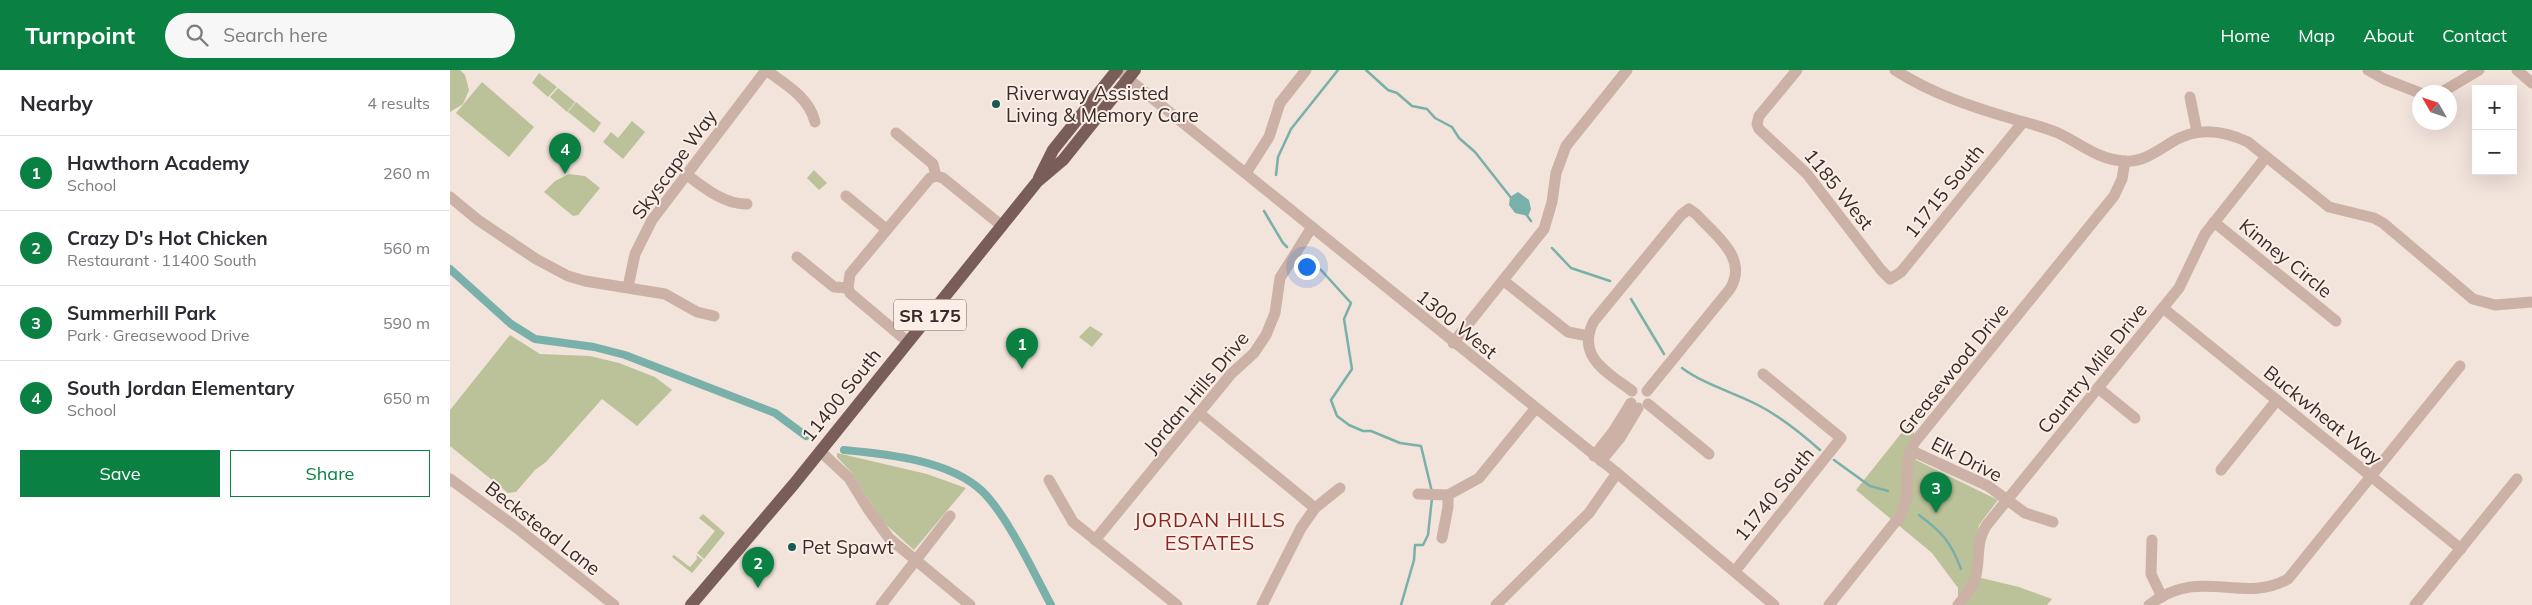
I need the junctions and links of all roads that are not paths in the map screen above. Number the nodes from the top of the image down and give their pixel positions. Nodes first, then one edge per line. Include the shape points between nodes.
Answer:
1 (766, 70) edge
2 (1118, 70) edge
3 (1306, 70) edge
4 (1627, 70) edge
5 (1797, 70) edge
6 (1895, 70) edge
7 (2368, 70) edge
8 (2479, 70) edge
9 (2517, 70) edge
10 (1132, 74) edge
11 (2532, 83) edge
12 (2454, 85) edge
13 (2412, 90) edge
14 (2190, 97) dead end
15 (815, 122) dead end
16 (2023, 122) junction
17 (2197, 132) junction
18 (896, 133) dead end
19 (2266, 157) junction
20 (2125, 162) junction
21 (1246, 173) junction
22 (686, 174) junction
23 (936, 176) junction
24 (1037, 182) junction
25 (846, 196) dead end
26 (450, 197) edge
27 (747, 204) dead end
28 (2214, 222) junction
29 (1002, 226) junction
30 (1312, 227) junction
31 (886, 229) junction
32 (796, 257) dead end
33 (1890, 279) joint
34 (1504, 281) junction
35 (628, 287) junction
36 (848, 288) junction
37 (2532, 302) edge
38 (2163, 308) junction
39 (714, 316) dead end
40 (2336, 321) dead end
41 (1588, 336) junction
42 (908, 342) junction
43 (1454, 343) junction
44 (2460, 366) dead end
45 (1763, 374) dead end
46 (2098, 388) junction
47 (1632, 391) junction
48 (1647, 391) junction
49 (2278, 400) junction
50 (1639, 405) junction
51 (1535, 409) junction
52 (1198, 413) junction
53 (2135, 418) dead end
54 (1910, 450) junction
55 (820, 451) junction
56 (1709, 454) dead end
57 (1598, 458) junction
58 (2221, 470) dead end
59 (1617, 473) junction
60 (2371, 476) junction
61 (450, 479) edge
62 (2517, 479) dead end
63 (1049, 480) dead end
64 (1340, 488) dead end
65 (1418, 494) dead end
66 (1443, 494) junction
67 (2007, 500) junction
68 (1315, 508) junction
69 (950, 516) dead end
70 (2053, 522) dead end
71 (1442, 538) dead end
72 (1095, 540) junction
73 (2152, 540) dead end
74 (2461, 549) junction
75 (916, 559) junction
76 (1735, 572) junction
77 (2162, 597) junction
78 (614, 605) edge
79 (690, 605) edge
80 (881, 605) edge
81 (970, 605) edge
82 (1177, 605) edge
83 (1262, 605) edge
84 (1496, 605) edge
85 (1774, 605) edge
86 (1829, 605) edge
87 (1958, 605) edge
88 (2149, 605) edge
89 (2415, 605) edge

1 - 15 street via 807,103
1 - 22 street, Skyscape Way
2 - 10 street, 1300 West
2 - 24 main road, 11400 South / SR 175 via 1053,150
3 - 21 street via 1280,103 1269,137
4 - 34 street via 1566,146 1556,173 1544,229
5 - 33 street, 1185 West via 1759,116 1757,124 1762,134 1807,174
6 - 16 street via 1948,99
7 - 13 street
8 - 12 street
9 - 11 street
10 - 21 street, 1300 West
10 - 24 main road, 11400 South / SR 175 via 1064,160
14 - 17 street
16 - 20 street via 2058,133 2100,157
16 - 33 street, 11715 South via 1901,272
17 - 19 street via 2235,136
17 - 20 street via 2147,157
18 - 23 street via 933,164
19 - 28 street, Country Mile Drive
19 - 37 street via 2329,207 2383,223 2473,299 2495,305
20 - 54 street, Greasewood Drive via 2114,196
21 - 30 street, 1300 West
22 - 27 street via 727,201
22 - 35 street, Skyscape Way via 641,239
23 - 29 street via 943,178
23 - 31 street via 926,181
24 - 29 main road, 11400 South / SR 175
25 - 31 street
26 - 35 street via 478,220 551,268 585,281
28 - 38 street, Country Mile Drive via 2200,241 2186,279
28 - 40 street, Kinney Circle
29 - 42 main road, 11400 South / SR 175
30 - 43 street, 1300 West
30 - 52 street, Jordan Hills Drive via 1280,278 1275,313 1266,335 1254,353
31 - 36 street via 850,274
32 - 36 street via 834,288
34 - 41 street via 1568,332
34 - 43 street
35 - 39 street via 665,294 697,312
36 - 42 street
38 - 46 street, Country Mile Drive
38 - 49 street, Buckwheat Way
41 - 47 street via 1594,360
41 - 48 street via 1594,321 1681,215 1689,209 1696,214 1732,254 1736,278
42 - 55 main road, 11400 South / SR 175
43 - 51 street, 1300 West
44 - 60 street
45 - 76 street, 11740 South via 1841,438
46 - 53 street
46 - 67 street, Country Mile Drive
47 - 48 street via 1641,388
47 - 50 street via 1630,397
48 - 50 street via 1650,396
49 - 58 street
49 - 60 street, Buckwheat Way
50 - 56 street
50 - 57 street via 1620,438
51 - 57 street, 1300 West
51 - 66 street via 1479,478
52 - 68 street
52 - 72 street, Jordan Hills Drive
54 - 67 street, Elk Drive via 1979,481
54 - 86 street, Greasewood Drive via 1906,467 1907,497 1900,516
55 - 75 street via 849,478 890,538
55 - 79 main road, 11400 South / SR 175
57 - 59 street, 1300 West
59 - 76 street, 1300 West
59 - 84 street via 1588,513
60 - 74 street, Buckwheat Way
60 - 77 street via 2288,579 2271,593 2257,599 2242,600 2195,590 2178,591
61 - 78 street, Beckstead Lane
62 - 74 street
63 - 72 street via 1073,522
64 - 68 street
65 - 66 street
66 - 71 street via 1448,507
67 - 70 street, Elk Drive via 2025,513
67 - 87 street, Country Mile Drive via 1981,534 1976,575
68 - 83 street via 1301,528
69 - 75 street
72 - 82 street
73 - 77 street via 2151,574
74 - 89 street
75 - 80 street
75 - 81 street
76 - 85 street, 1300 West
77 - 88 street

